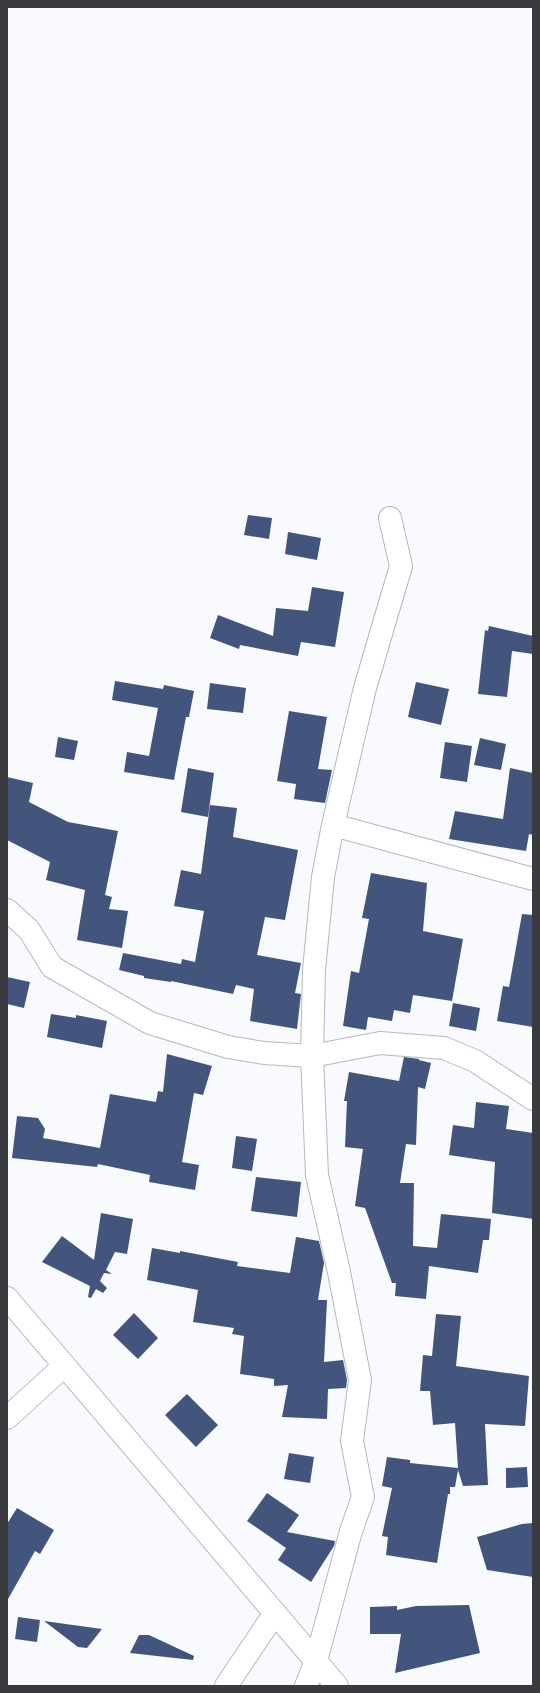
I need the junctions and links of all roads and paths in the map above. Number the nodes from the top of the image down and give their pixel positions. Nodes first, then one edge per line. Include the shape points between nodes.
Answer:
1 (390, 518) dead end
2 (333, 825) junction
3 (533, 879) edge
4 (7, 910) edge
5 (312, 1056) junction
6 (533, 1099) edge
7 (7, 1298) edge
8 (64, 1366) junction
9 (7, 1418) edge
10 (275, 1613) junction
11 (316, 1661) junction
12 (226, 1686) edge
13 (306, 1686) edge
14 (337, 1686) edge

1 - 2 street via 401,566 365,688
2 - 3 street
2 - 5 street via 323,876 314,970
4 - 5 street via 29,930 52,967 150,1023 228,1047 264,1053
5 - 6 street via 380,1043 444,1048 475,1061
5 - 11 street via 317,1175 360,1380 352,1441 363,1497
7 - 8 street
8 - 9 street
8 - 10 street
10 - 11 street
10 - 12 street
11 - 13 street
11 - 14 street

